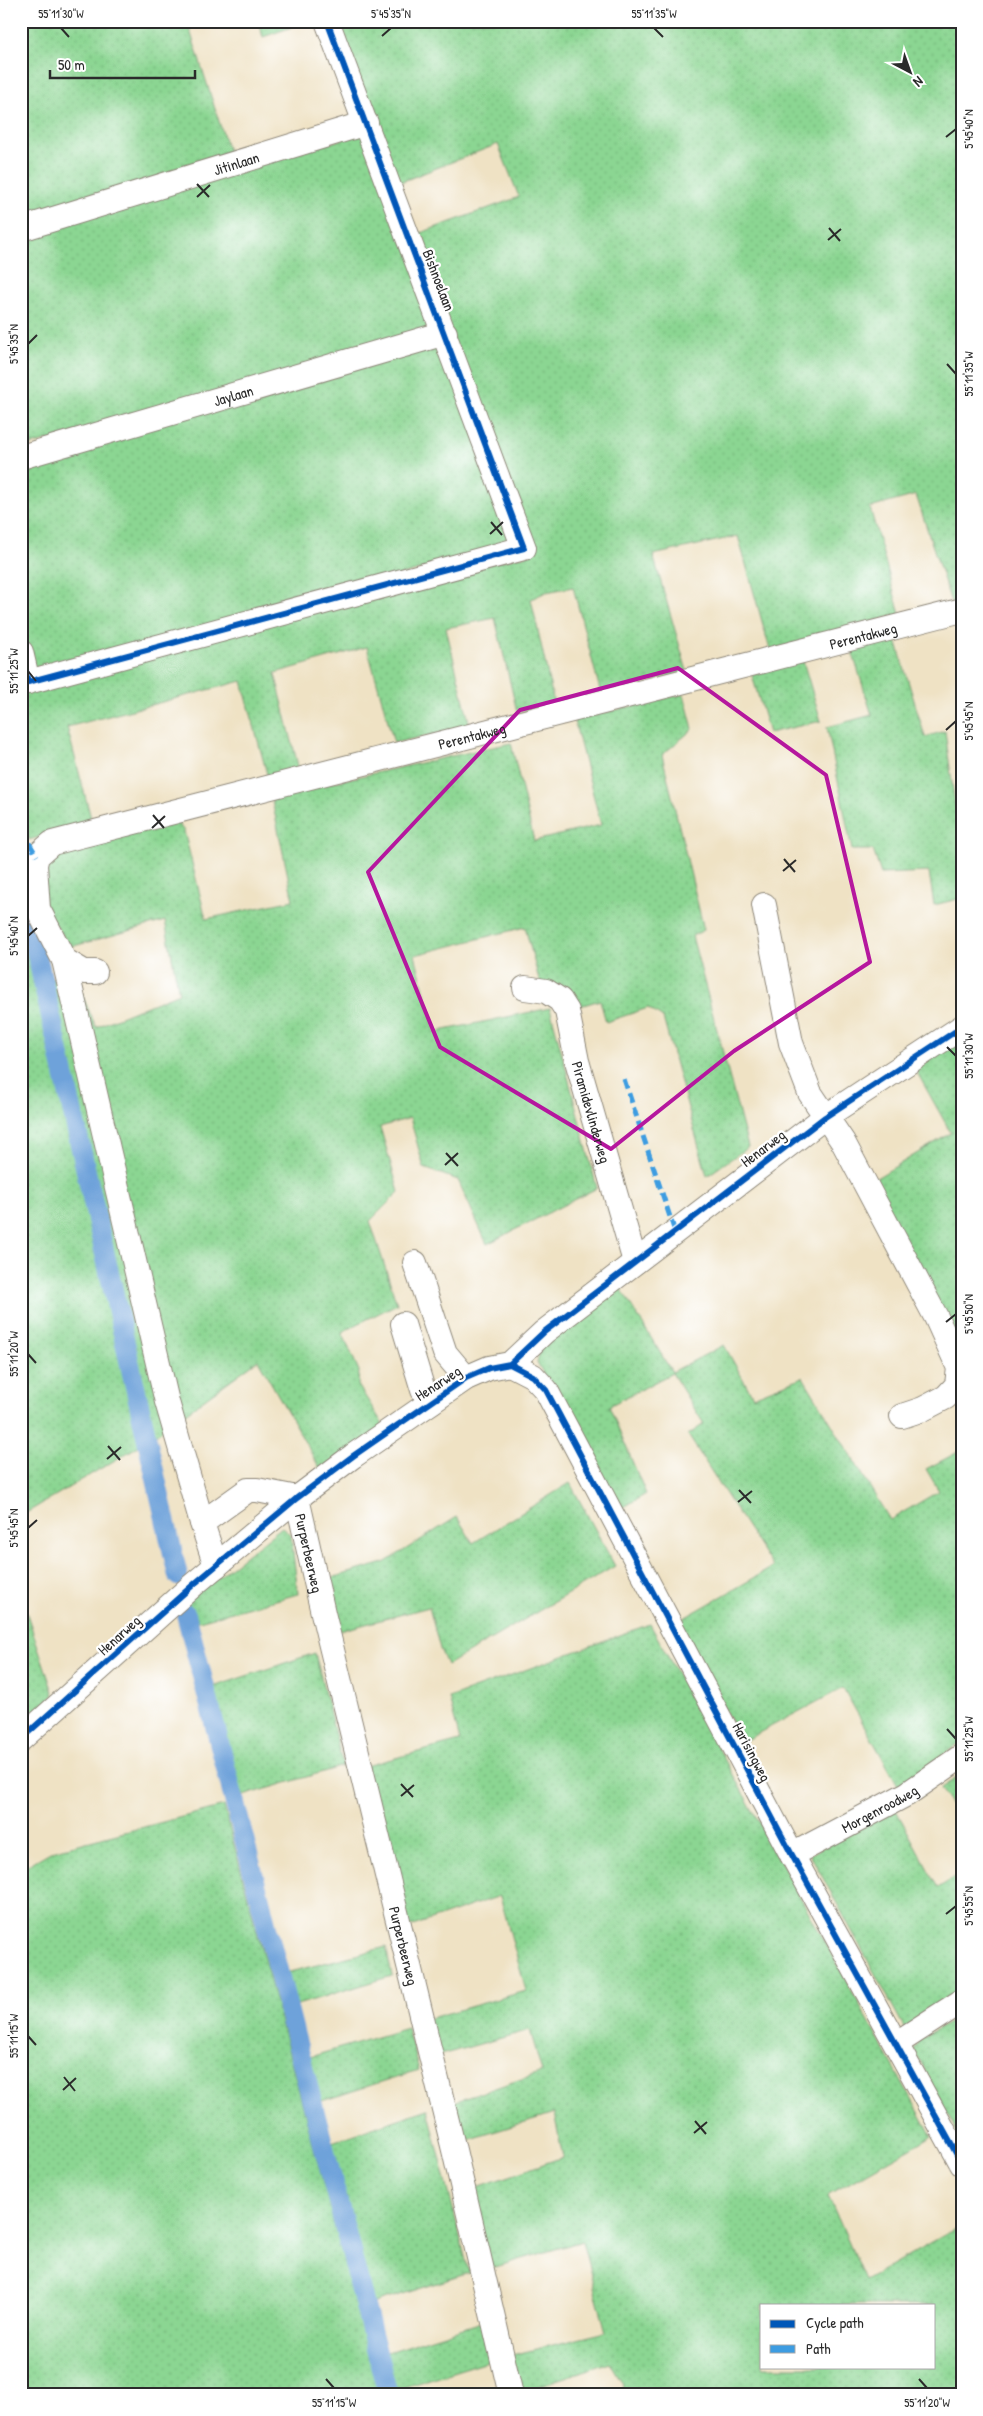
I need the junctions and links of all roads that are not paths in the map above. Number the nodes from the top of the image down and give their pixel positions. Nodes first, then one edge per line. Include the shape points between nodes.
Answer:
1 (327, 21) edge
2 (366, 123) junction
3 (21, 229) edge
4 (445, 332) junction
5 (21, 458) edge
6 (962, 610) edge
7 (21, 652) edge
8 (764, 905) dead end
9 (30, 911) edge
10 (64, 960) junction
11 (95, 972) dead end
12 (525, 988) dead end
13 (962, 1027) edge
14 (825, 1117) junction
15 (635, 1262) junction
16 (415, 1263) dead end
17 (403, 1324) dead end
18 (510, 1364) junction
19 (466, 1378) junction
20 (430, 1402) junction
21 (902, 1416) dead end
22 (298, 1498) junction
23 (202, 1523) junction
24 (216, 1566) junction
25 (21, 1739) edge
26 (962, 1756) edge
27 (792, 1856) junction
28 (962, 2001) edge
29 (897, 2043) junction
30 (958, 2149) edge
31 (512, 2395) edge

1 - 2 street, Bishnoelaan
2 - 3 street, Jitinlaan
2 - 4 street, Bishnoelaan
4 - 5 street, Jaylaan
4 - 7 street, Bishnoelaan via 524,548 28,682
6 - 9 street, Perentakweg via 52,843 37,856 34,865
8 - 14 street via 791,1043 810,1093
9 - 10 street
10 - 11 street via 84,972
10 - 23 street via 167,1402
12 - 15 street, Piramidevlinderweg via 546,992 560,1000 567,1011 577,1061
13 - 14 street, Henarweg
14 - 15 street, Henarweg
14 - 21 street via 887,1224 959,1368 957,1385 946,1397
15 - 18 street, Henarweg via 544,1332
16 - 19 street via 445,1353
17 - 20 street via 422,1390
18 - 19 street, Henarweg via 489,1368
18 - 27 street, Harisingweg via 533,1376 546,1390
19 - 20 street, Henarweg
20 - 22 street, Henarweg
22 - 23 street via 248,1490
22 - 24 street, Henarweg
22 - 31 street, Purperbeerweg
23 - 24 street
24 - 25 street, Henarweg
26 - 27 street, Morgenroodweg via 907,1794
27 - 29 street, Harisingweg
28 - 29 street
29 - 30 street, Harisingweg

